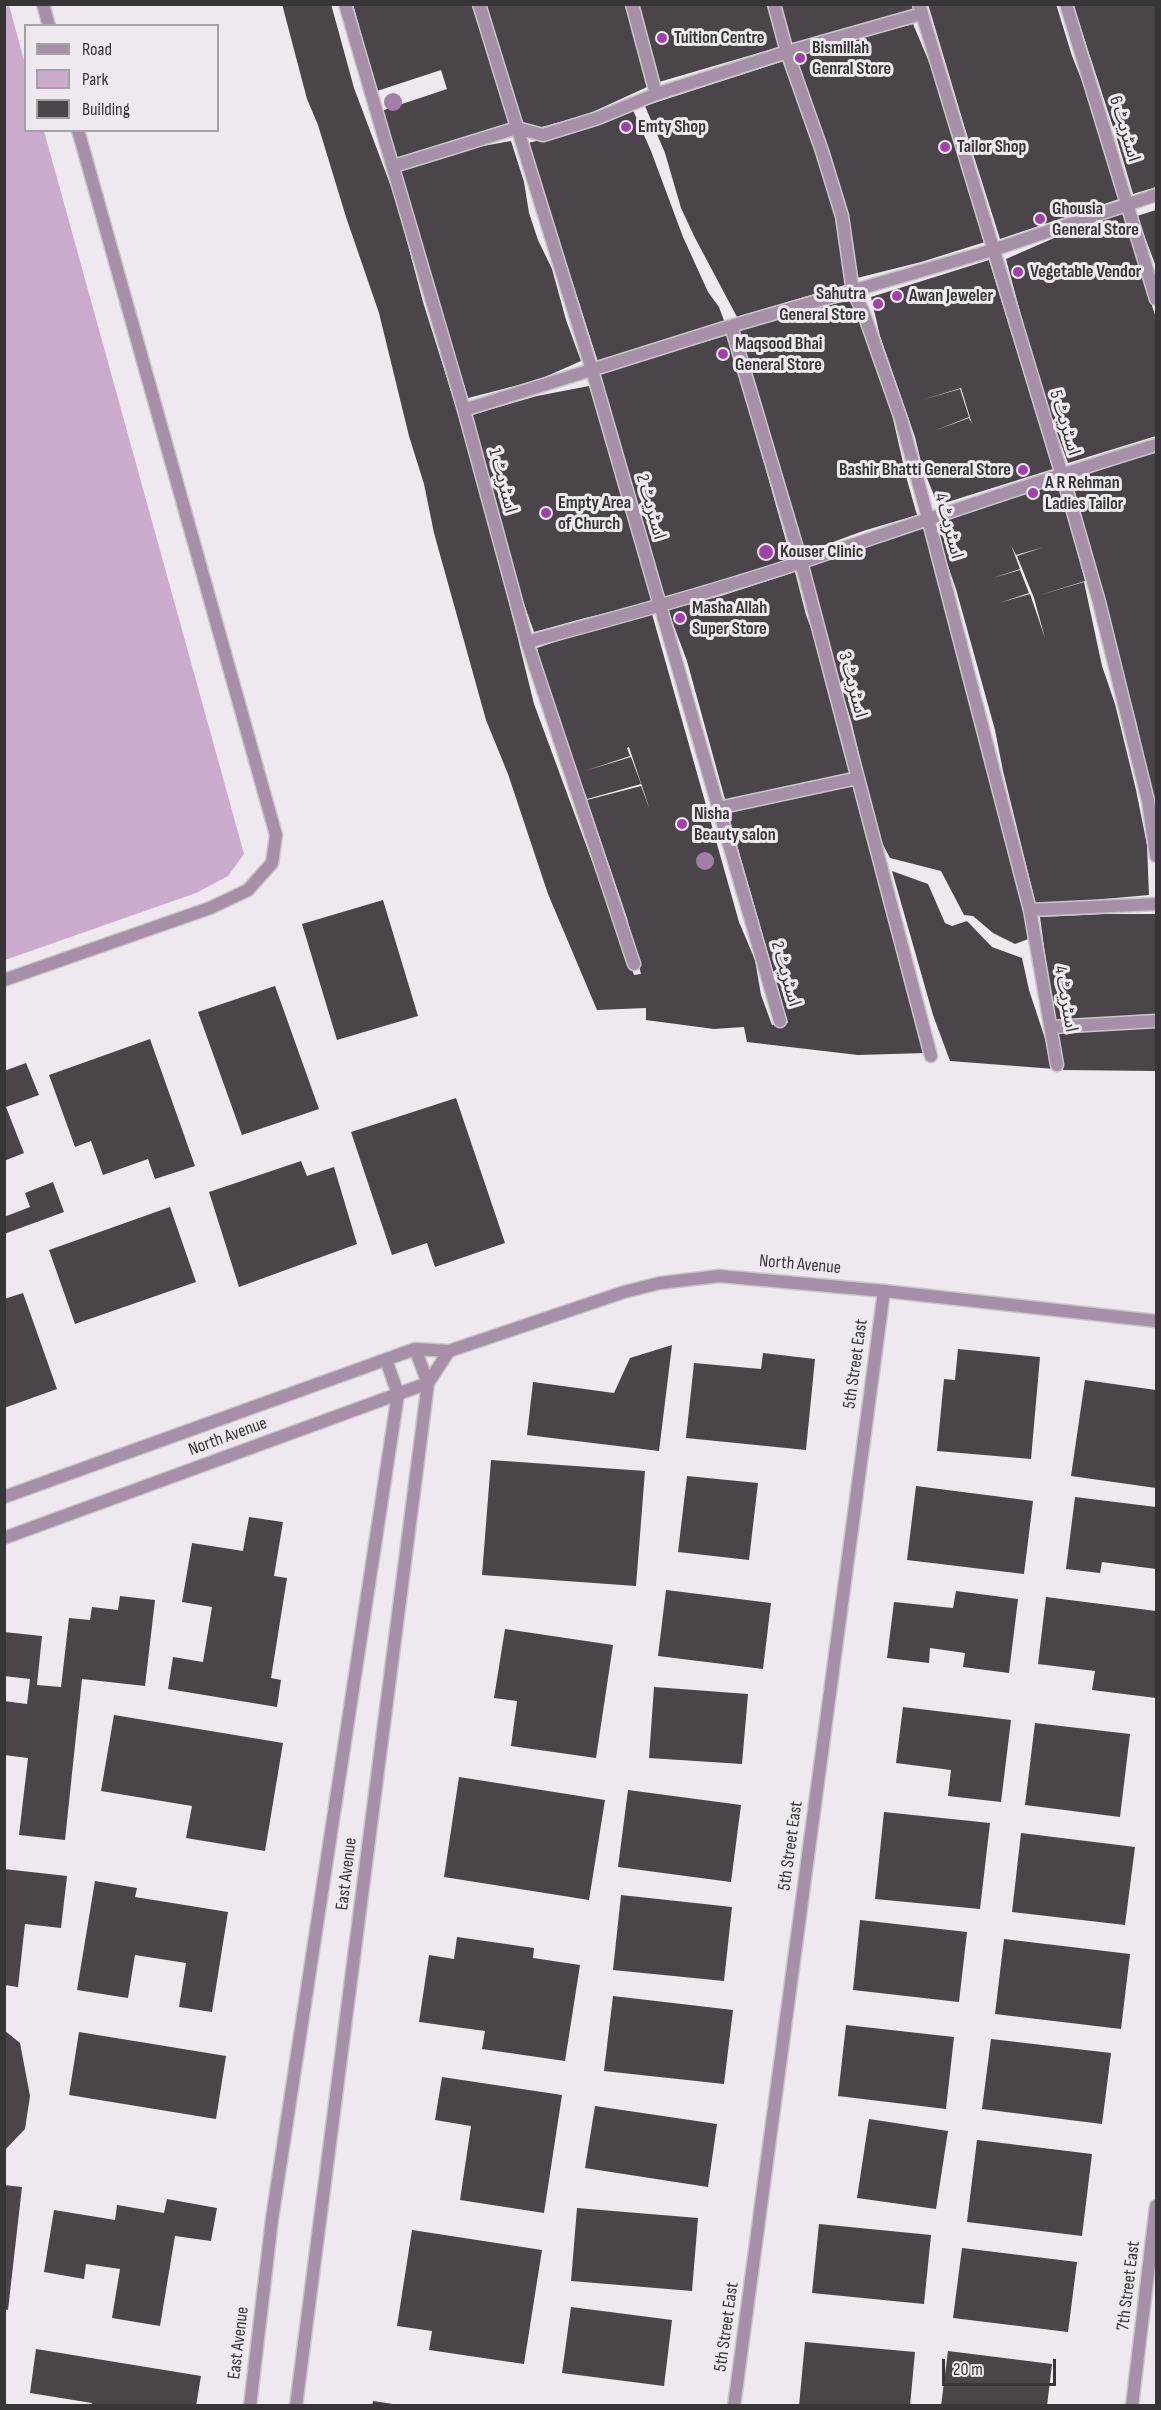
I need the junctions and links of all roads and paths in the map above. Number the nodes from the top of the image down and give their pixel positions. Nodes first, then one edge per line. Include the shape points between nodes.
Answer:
1 (43, 4) edge
2 (345, 4) edge
3 (479, 4) edge
4 (632, 4) edge
5 (774, 4) edge
6 (1066, 4) edge
7 (920, 9) edge
8 (48, 24) edge
9 (787, 52) junction
10 (656, 94) junction
11 (517, 128) junction
12 (79, 132) edge
13 (394, 166) junction
14 (1156, 195) edge
15 (1128, 204) junction
16 (993, 250) junction
17 (853, 292) junction
18 (1156, 299) edge
19 (731, 326) junction
20 (592, 370) junction
21 (464, 410) junction
22 (1156, 445) edge
23 (1060, 474) junction
24 (927, 518) junction
25 (801, 562) junction
26 (660, 606) junction
27 (527, 642) junction
28 (858, 778) junction
29 (718, 808) junction
30 (1156, 856) edge
31 (1156, 901) edge
32 (1030, 910) junction
33 (634, 964) dead end
34 (4, 980) edge
35 (780, 1021) dead end
36 (1156, 1021) edge
37 (1052, 1026) junction
38 (932, 1056) dead end
39 (1057, 1065) dead end
40 (884, 1291) junction
41 (1156, 1321) edge
42 (415, 1349) junction
43 (449, 1351) junction
44 (386, 1360) junction
45 (428, 1383) junction
46 (398, 1394) junction
47 (4, 1497) edge
48 (4, 1538) edge
49 (1156, 2206) edge
50 (250, 2406) edge
51 (296, 2406) edge
52 (734, 2406) edge
53 (1132, 2406) edge

1 - 8 street
2 - 13 street, اسٹریٹ 1
3 - 11 street, اسٹریٹ 2
4 - 10 street
5 - 9 street, اسٹریٹ 4
6 - 15 street, اسٹریٹ 6
7 - 9 street
7 - 16 street, اسٹریٹ 5
9 - 10 street
9 - 17 street, اسٹریٹ 4 via 842,216
10 - 11 street via 543,135
11 - 13 street
11 - 20 street, اسٹریٹ 2
12 - 34 street via 276,835 272,863 248,890 210,908
13 - 21 street, اسٹریٹ 1
14 - 15 street
15 - 16 street
15 - 18 street, اسٹریٹ 6
16 - 17 street
16 - 23 street, اسٹریٹ 5
17 - 19 street
17 - 24 street, اسٹریٹ 4 via 901,419
19 - 20 street
19 - 25 street, اسٹریٹ 3
20 - 21 street
20 - 26 street, اسٹریٹ 2
21 - 27 street, اسٹریٹ 1
22 - 23 street
23 - 24 street
23 - 30 street, اسٹریٹ 5 via 1107,635 1148,801
24 - 25 street
24 - 32 street, اسٹریٹ 4
25 - 26 street
25 - 28 street, اسٹریٹ 3
26 - 27 street
26 - 29 street, اسٹریٹ 2
27 - 33 street, اسٹریٹ 1
28 - 29 street
28 - 38 street, اسٹریٹ 3
29 - 35 street, اسٹریٹ 2
31 - 32 street
32 - 37 street, اسٹریٹ 4
36 - 37 street
37 - 39 street, اسٹریٹ 4
40 - 41 street, North Avenue
40 - 43 street, North Avenue via 718,1276 687,1279 624,1292
40 - 52 street, 5th Street East
42 - 43 street, North Avenue
42 - 44 street, North Avenue
42 - 45 street, East Avenue
43 - 45 street
44 - 46 street, East Avenue
44 - 47 street, North Avenue
45 - 46 street, North Avenue
45 - 51 street, East Avenue
46 - 48 street, North Avenue
46 - 50 street, East Avenue via 272,2219
49 - 53 street, 7th Street East

